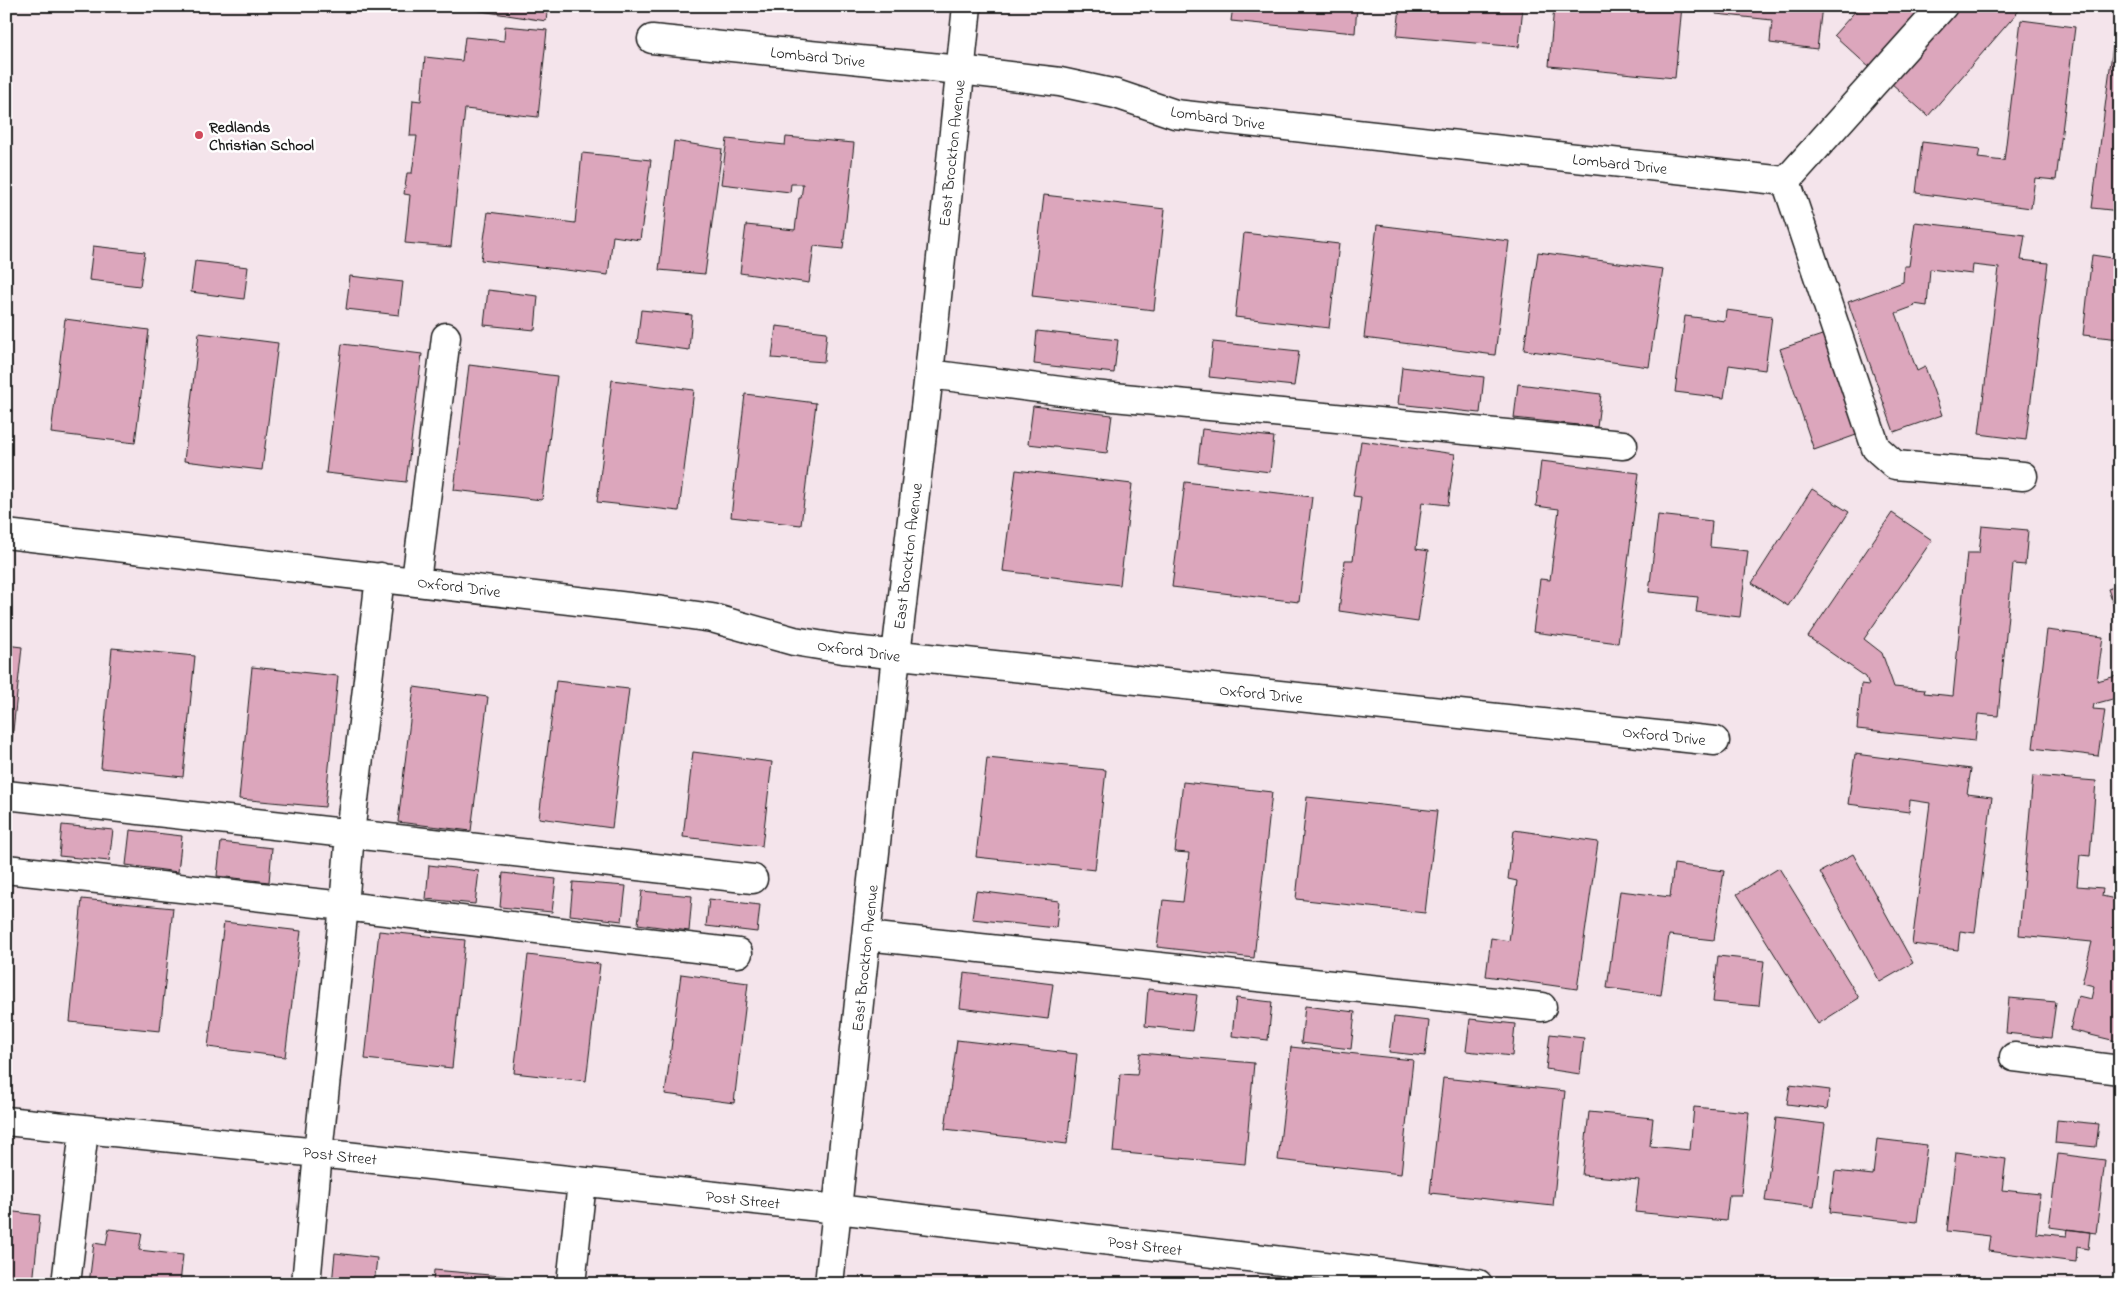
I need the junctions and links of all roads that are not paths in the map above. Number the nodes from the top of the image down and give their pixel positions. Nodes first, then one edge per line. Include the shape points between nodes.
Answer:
1 (966, 6) edge
2 (1944, 6) edge
3 (652, 39) dead end
4 (960, 70) junction
5 (1786, 181) junction
6 (446, 337) dead end
7 (929, 374) junction
8 (1623, 445) dead end
9 (2023, 476) dead end
10 (6, 534) edge
11 (380, 577) junction
12 (416, 581) junction
13 (896, 655) junction
14 (1715, 741) dead end
15 (6, 794) edge
16 (350, 834) junction
17 (6, 870) edge
18 (753, 879) dead end
19 (344, 906) junction
20 (866, 936) junction
21 (738, 953) dead end
22 (1542, 1007) dead end
23 (2014, 1057) dead end
24 (2120, 1070) edge
25 (6, 1121) edge
26 (84, 1130) junction
27 (318, 1153) junction
28 (582, 1182) junction
29 (837, 1209) junction
30 (66, 1284) edge
31 (306, 1284) edge
32 (571, 1284) edge
33 (828, 1284) edge
34 (1478, 1284) edge

1 - 4 street, East Brockton Avenue
2 - 5 street
3 - 4 street, Lombard Drive
4 - 5 street, Lombard Drive via 1070,84 1116,94 1175,114
4 - 7 street, East Brockton Avenue
5 - 9 street via 1876,448 1895,465
6 - 12 street
7 - 8 street via 1092,395
7 - 13 street, East Brockton Avenue
10 - 11 street, Oxford Drive
11 - 12 street, Oxford Drive
11 - 16 street
12 - 13 street, Oxford Drive via 712,618 794,641
13 - 14 street, Oxford Drive
13 - 20 street, East Brockton Avenue
15 - 16 street
16 - 18 street
16 - 19 street
17 - 19 street
19 - 21 street
19 - 27 street
20 - 22 street
20 - 29 street, East Brockton Avenue
23 - 24 street
25 - 26 street, Post Street
26 - 27 street, Post Street
26 - 30 street
27 - 28 street, Post Street
27 - 31 street
28 - 29 street, Post Street
28 - 32 street
29 - 33 street, East Brockton Avenue
29 - 34 street, Post Street

